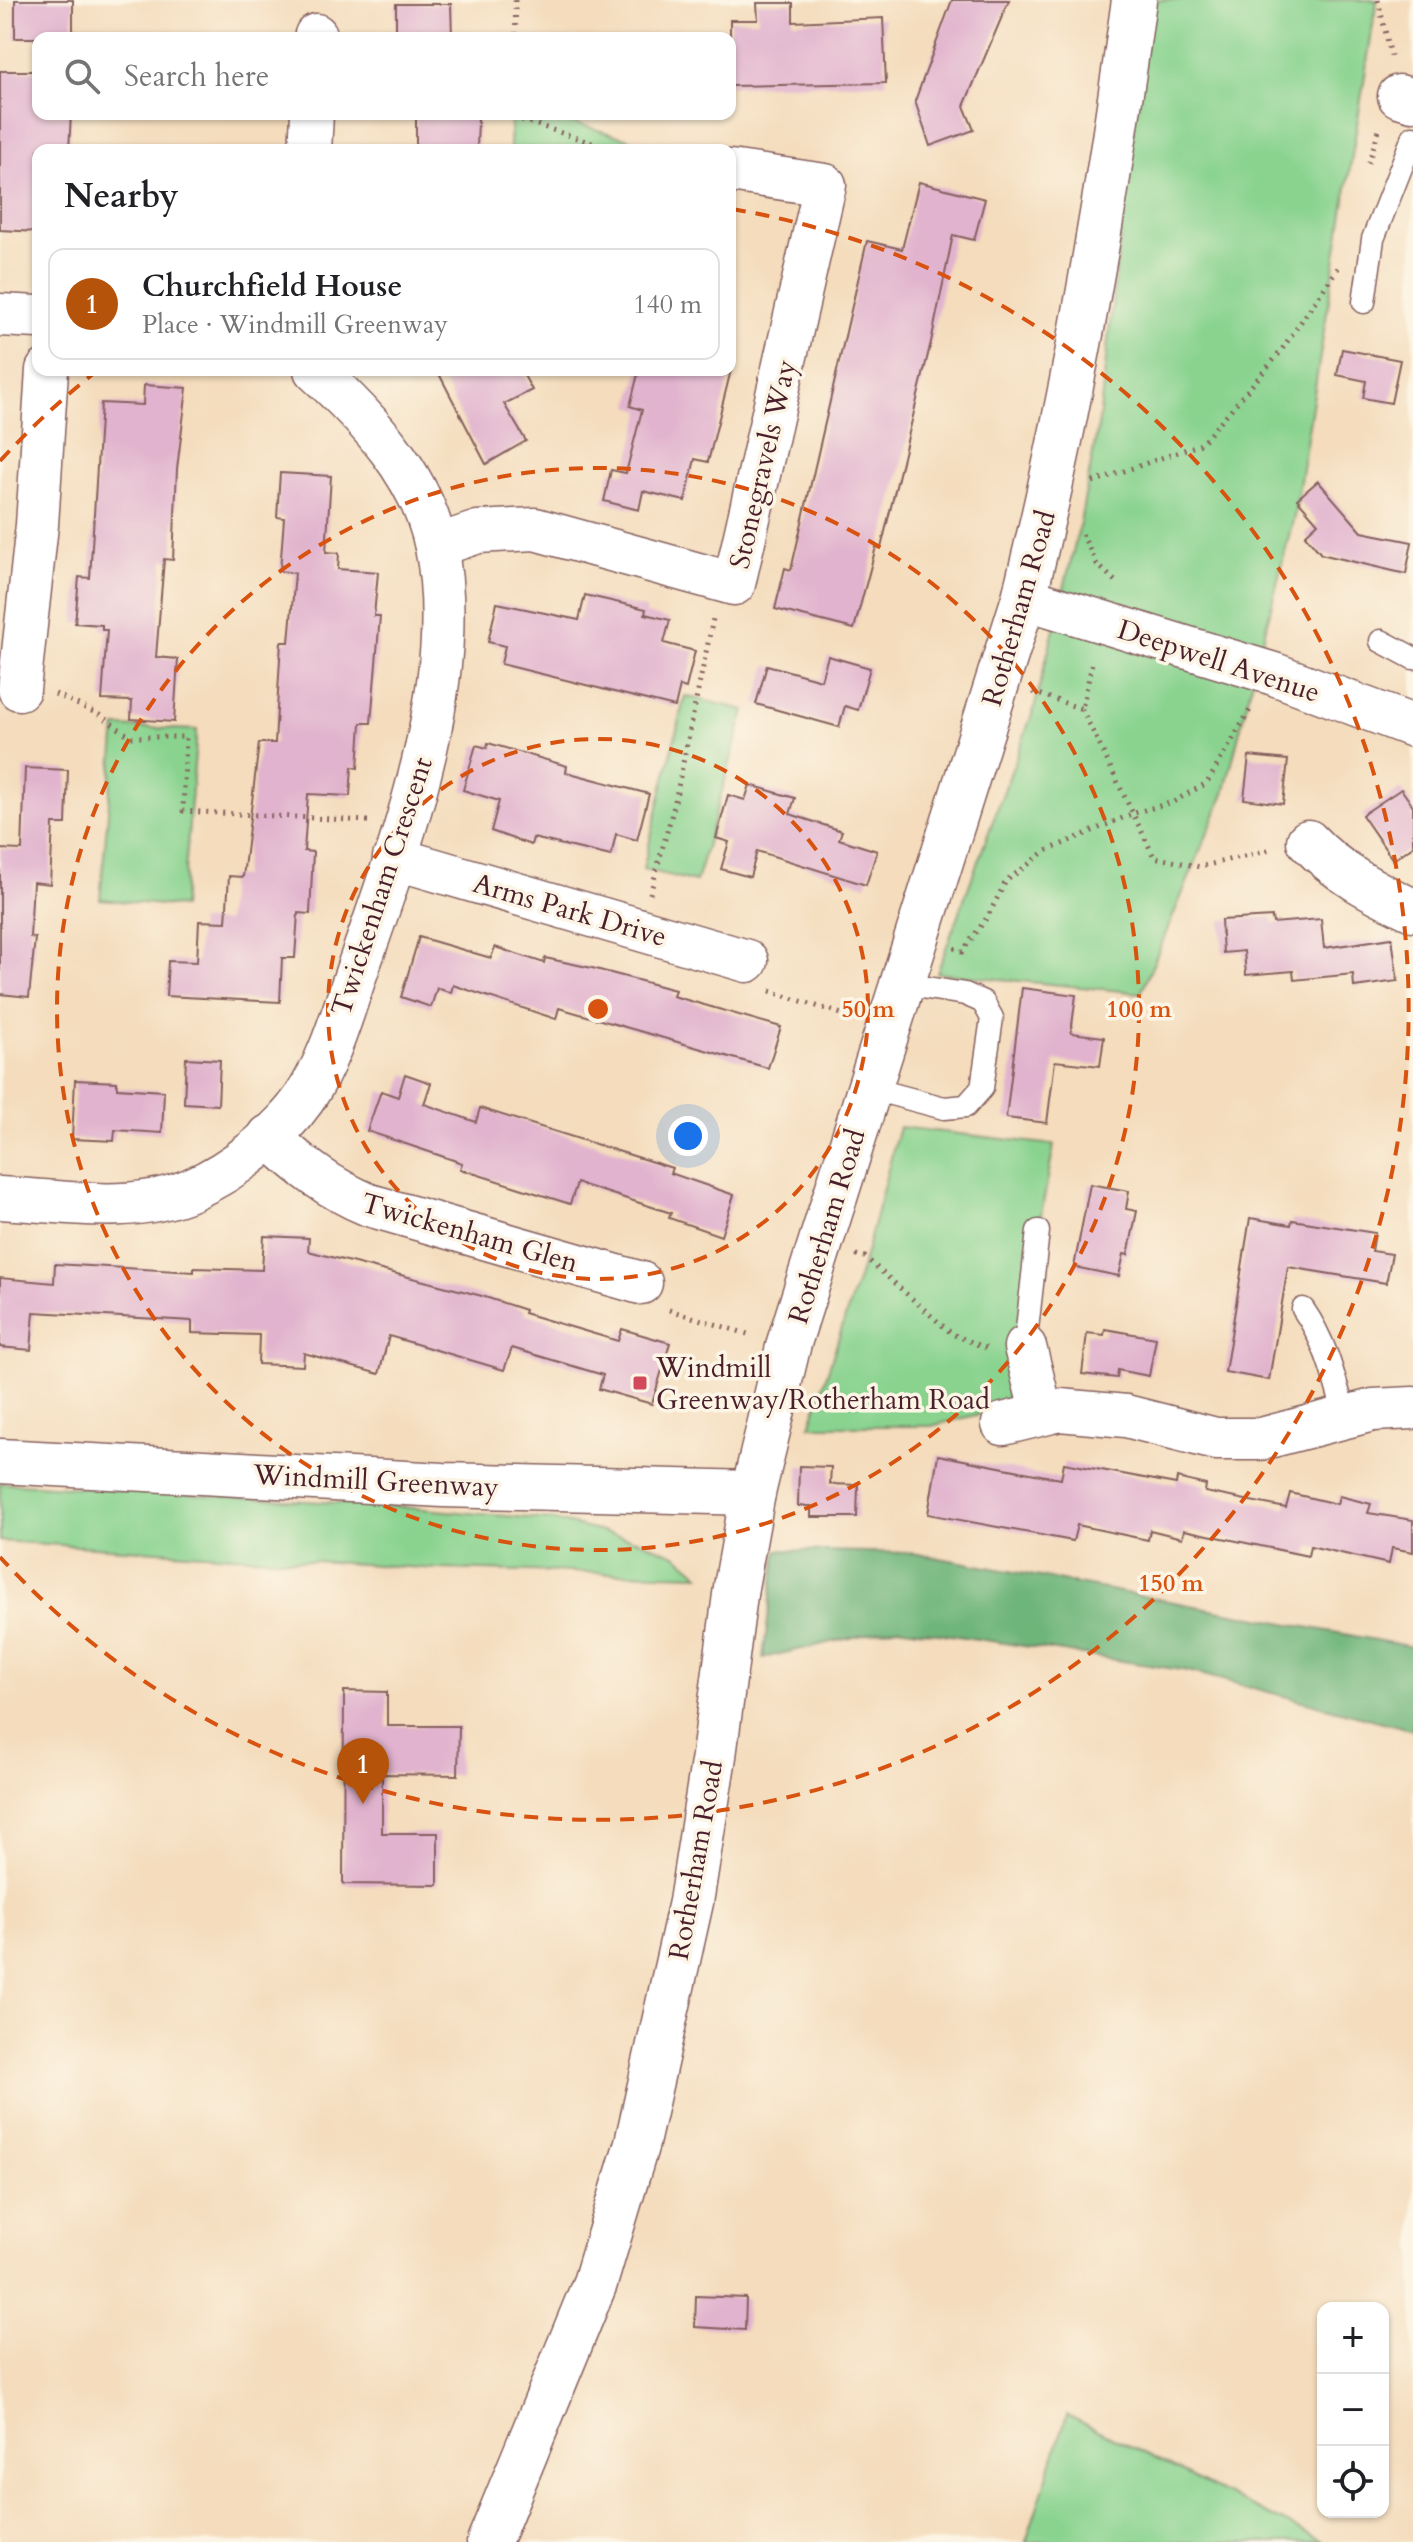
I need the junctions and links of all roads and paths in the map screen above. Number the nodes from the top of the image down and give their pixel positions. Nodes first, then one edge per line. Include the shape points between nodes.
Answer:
1 (515, 0) edge
2 (1134, 0) edge
3 (1378, 0) edge
4 (516, 32) edge
5 (1406, 98) edge
6 (312, 120) edge
7 (522, 120) edge
8 (1413, 137) edge
9 (310, 144) edge
10 (595, 144) edge
11 (1368, 166) dead end
12 (736, 172) edge
13 (1340, 265) dead end
14 (1364, 302) dead end
15 (0, 315) edge
16 (32, 317) edge
17 (47, 376) edge
18 (321, 376) edge
19 (1053, 480) junction
20 (1080, 524) dead end
21 (436, 546) junction
22 (721, 580) junction
23 (1024, 598) junction
24 (1101, 622) junction
25 (1381, 641) dead end
26 (1413, 658) edge
27 (1274, 674) junction
28 (998, 680) junction
29 (19, 689) joint
30 (1082, 709) junction
31 (1413, 726) edge
32 (1134, 813) junction
33 (399, 840) junction
34 (1308, 841) joint
35 (1413, 910) edge
36 (640, 929) junction
37 (919, 934) junction
38 (747, 961) joint
39 (902, 984) junction
40 (887, 1029) junction
41 (869, 1088) junction
42 (269, 1136) junction
43 (0, 1198) edge
44 (1038, 1231) dead end
45 (821, 1245) junction
46 (641, 1283) joint
47 (1303, 1309) dead end
48 (789, 1343) junction
49 (1025, 1347) junction
50 (1413, 1408) edge
51 (1345, 1416) junction
52 (0, 1461) edge
53 (753, 1493) junction
54 (489, 2542) edge

1 - 4 path
2 - 19 main road, Rotherham Road via 1088,299
3 - 5 path
5 - 11 path via 1374,137
6 - 9 street
7 - 10 path
8 - 14 lane via 1373,239
12 - 22 street, Stonegravels Way via 825,185 734,584
13 - 19 path via 1278,355 1201,444 1082,486
15 - 16 street
17 - 29 street
18 - 21 street, Twickenham Crescent via 386,441 415,490
19 - 23 main road, Rotherham Road
20 - 24 path via 1097,564 1115,581
21 - 22 street, Stonegravels Way via 478,532 535,529
21 - 33 street, Twickenham Crescent via 441,614 433,723
22 - 36 path via 674,806
23 - 24 street, Deepwell Avenue
23 - 28 main road, Rotherham Road
24 - 27 street, Deepwell Avenue
24 - 30 path
25 - 26 lane
27 - 31 street, Deepwell Avenue
27 - 32 path via 1207,783 1173,802
28 - 30 path
28 - 37 main road, Rotherham Road
29 - 33 path via 58,695 131,737 186,737 183,811
30 - 32 path
32 - 34 path via 1154,857 1200,867
32 - 37 path via 1046,851 1006,881 962,952
33 - 36 street, Arms Park Drive
33 - 42 street, Twickenham Crescent via 321,1065 304,1099
34 - 35 street via 1330,864
36 - 38 street, Arms Park Drive
37 - 39 main road, Rotherham Road
38 - 40 path via 740,982
39 - 40 main road, Rotherham Road
39 - 41 lane via 983,1002 992,1018 982,1088 966,1106 944,1108
40 - 41 main road, Rotherham Road
41 - 45 main road, Rotherham Road
42 - 43 street, Twickenham Crescent via 190,1191 127,1204
42 - 46 street, Twickenham Glen via 305,1171 369,1205
44 - 49 lane
45 - 48 main road, Rotherham Road
45 - 49 path via 865,1257 952,1334 1002,1354
46 - 48 path via 638,1300 719,1328
47 - 51 lane via 1328,1352
48 - 53 main road, Rotherham Road
49 - 51 street via 1023,1419 1060,1410 1126,1416 1216,1439 1261,1439
50 - 51 street
52 - 53 main road, Windmill Greenway via 443,1485
53 - 54 main road, Rotherham Road via 691,1902 637,2143 595,2283

